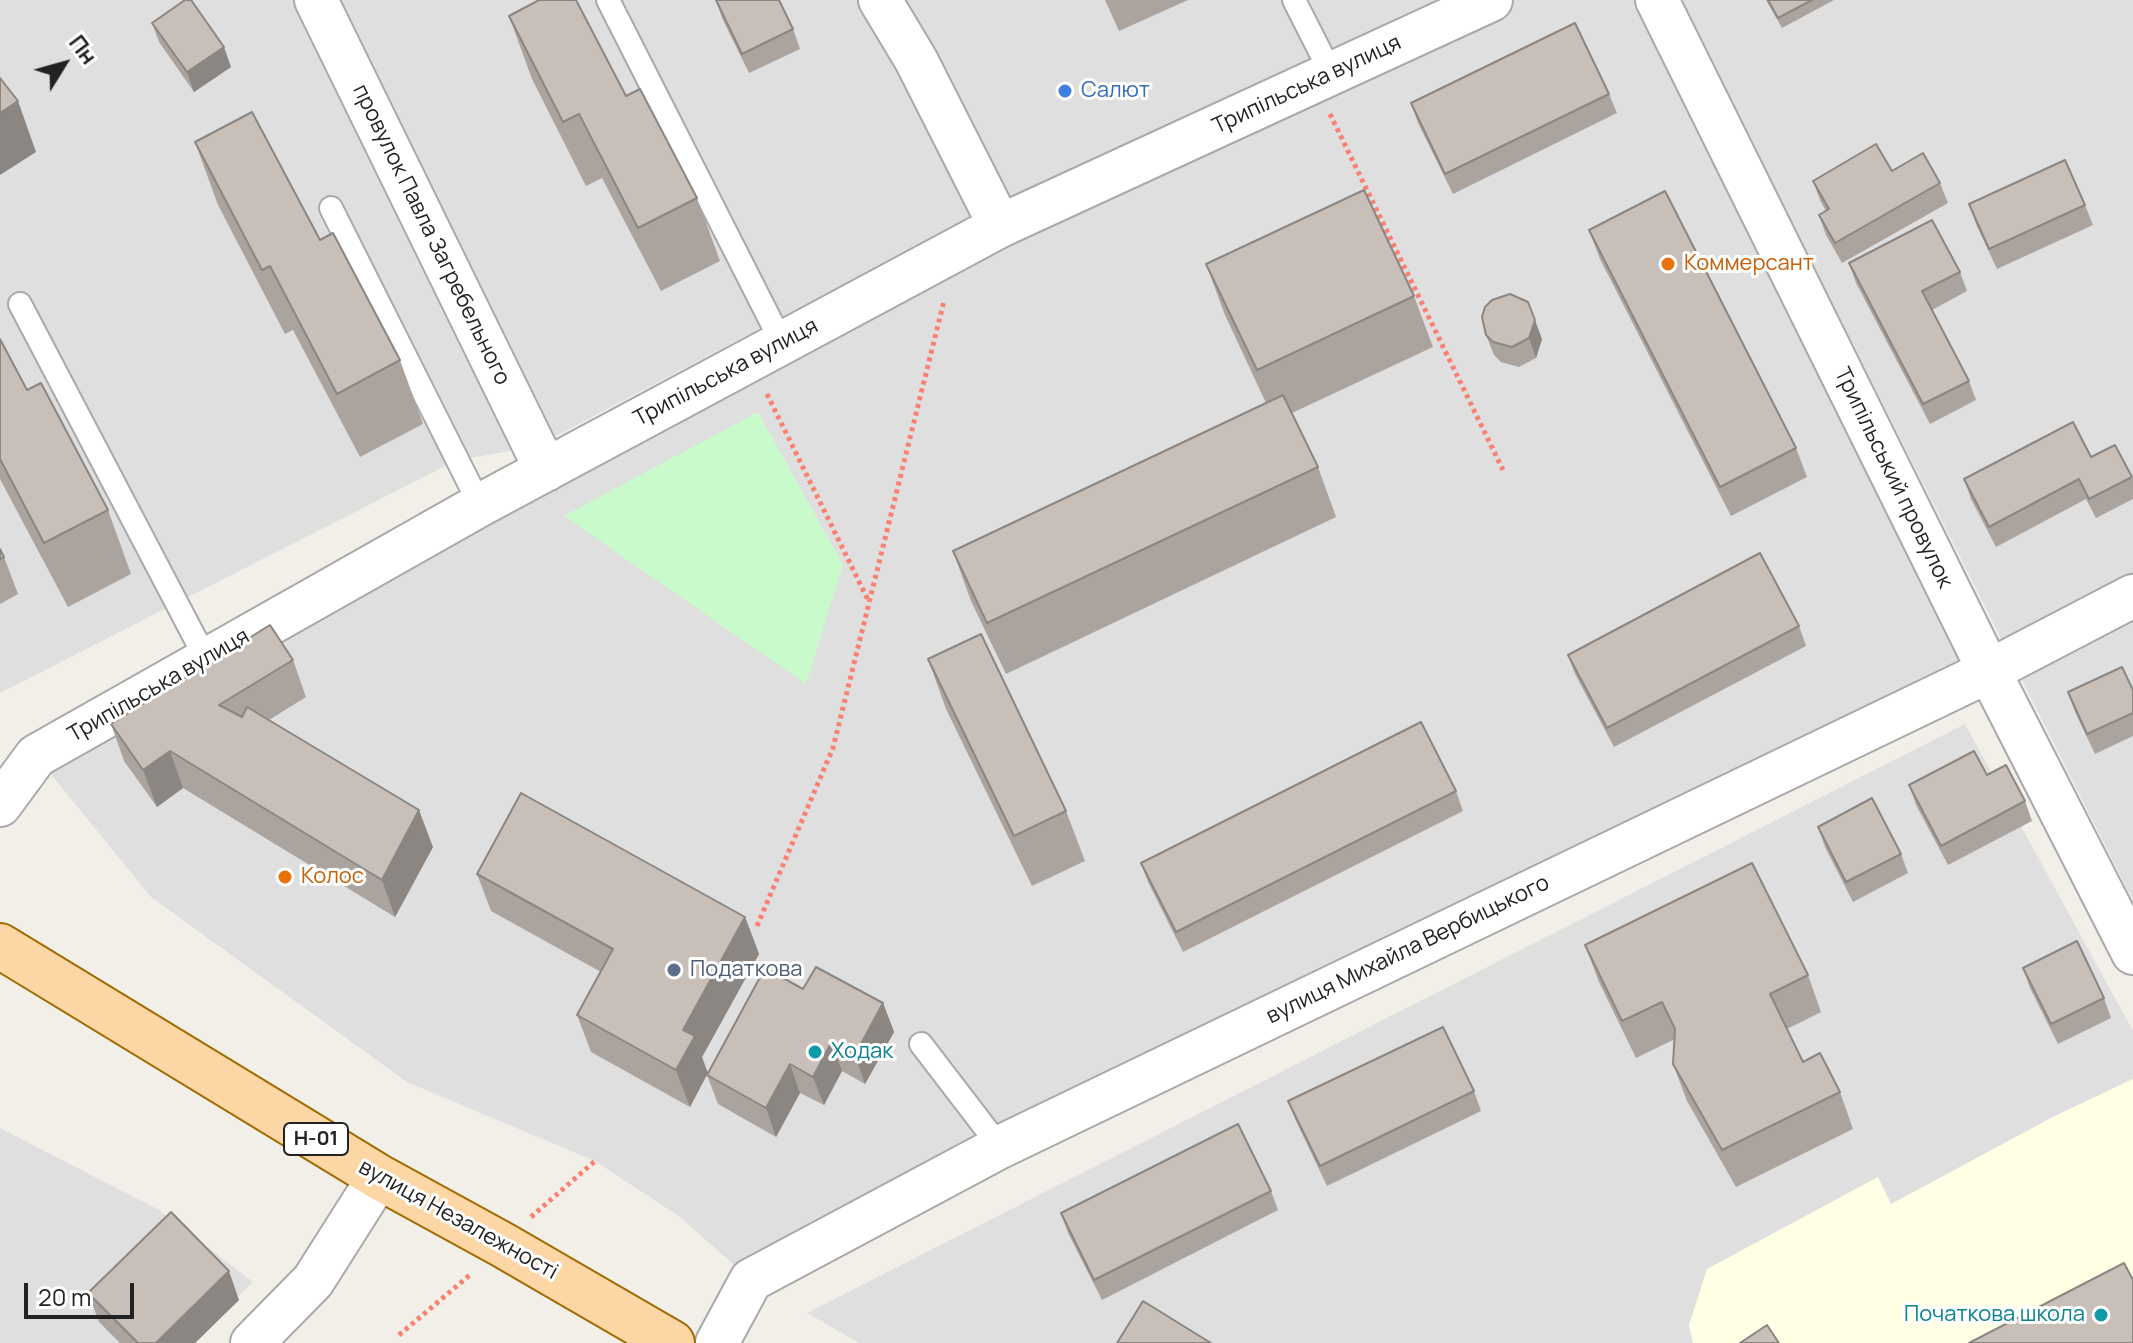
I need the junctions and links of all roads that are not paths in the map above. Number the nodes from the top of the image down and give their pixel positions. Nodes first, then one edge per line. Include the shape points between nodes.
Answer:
1 (316, 0) edge
2 (608, 0) edge
3 (880, 0) edge
4 (1294, 0) edge
5 (1491, 0) edge
6 (1657, 0) edge
7 (1329, 90) junction
8 (331, 208) dead end
9 (1000, 226) junction
10 (20, 304) dead end
11 (766, 352) junction
12 (546, 470) junction
13 (480, 505) junction
14 (2133, 596) edge
15 (206, 659) junction
16 (1989, 671) junction
17 (0, 805) edge
18 (0, 946) edge
19 (2133, 953) edge
20 (921, 1044) dead end
21 (1000, 1147) junction
22 (379, 1177) junction
23 (252, 1343) edge
24 (672, 1343) edge
25 (717, 1343) edge

1 - 12 street, провулок Павла Загребельного
2 - 11 lane
3 - 9 street
4 - 7 lane
5 - 7 street, Трипільська вулиця
6 - 16 street, Трипільський провулок
7 - 9 street, Трипільська вулиця
8 - 13 lane
9 - 11 street, Трипільська вулиця
10 - 15 lane
11 - 12 street, Трипільська вулиця
12 - 13 street, Трипільська вулиця
13 - 15 street, Трипільська вулиця
14 - 16 street, вулиця Михайла Вербицького
15 - 17 street, Трипільська вулиця via 36,756
16 - 19 street, Трипільський провулок
16 - 21 street, вулиця Михайла Вербицького
18 - 22 main road, вулиця Незалежності / Н-01
20 - 21 lane
21 - 25 street, вулиця Михайла Вербицького via 751,1280
22 - 23 street via 313,1281
22 - 24 main road, вулиця Незалежності / Н-01

